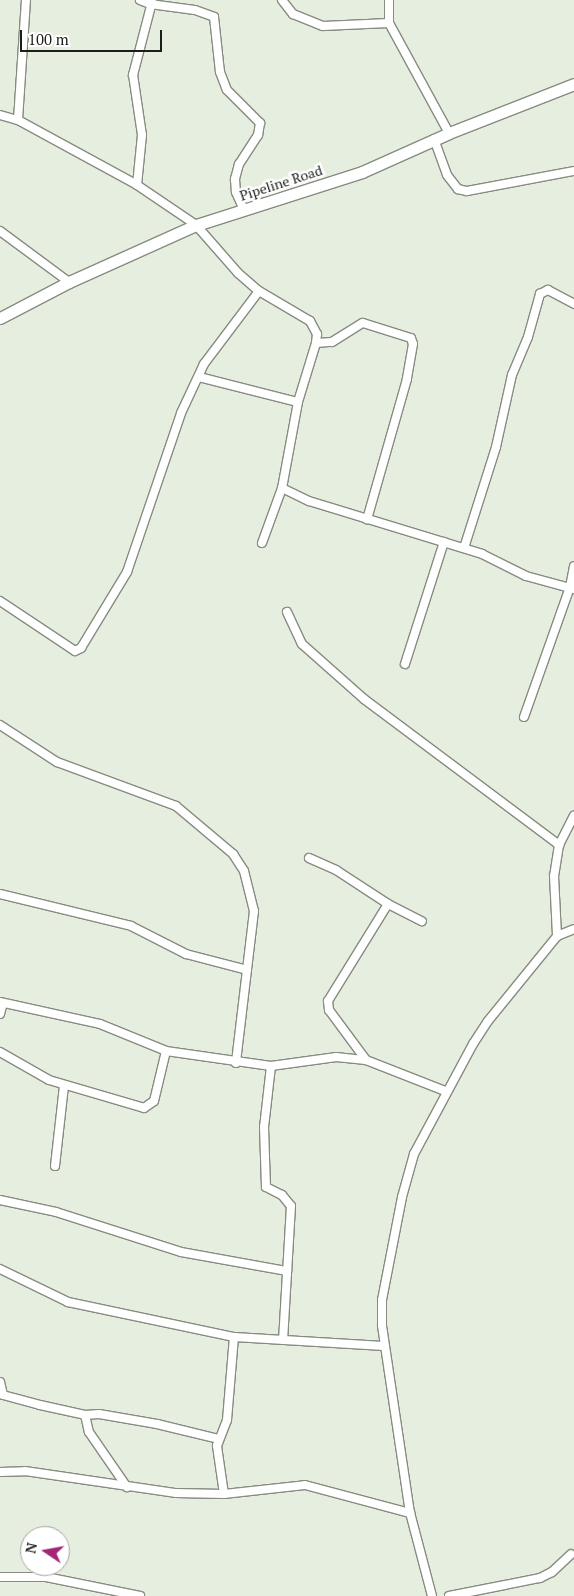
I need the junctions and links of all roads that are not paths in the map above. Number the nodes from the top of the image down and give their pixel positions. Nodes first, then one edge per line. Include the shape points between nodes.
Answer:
1 (26, 0) edge
2 (140, 0) edge
3 (282, 0) edge
4 (388, 0) edge
5 (152, 2) edge
6 (389, 23) junction
7 (574, 84) edge
8 (0, 115) edge
9 (18, 120) junction
10 (449, 133) junction
11 (434, 139) junction
12 (574, 171) edge
13 (137, 185) junction
14 (244, 210) junction
15 (196, 226) junction
16 (0, 231) edge
17 (69, 282) junction
18 (259, 291) junction
19 (574, 304) edge
20 (0, 318) edge
21 (316, 343) junction
22 (199, 377) junction
23 (298, 402) junction
24 (282, 488) junction
25 (367, 519) junction
26 (444, 542) junction
27 (262, 543) dead end
28 (464, 548) junction
29 (574, 566) edge
30 (572, 588) edge
31 (0, 601) edge
32 (287, 612) dead end
33 (405, 664) dead end
34 (524, 717) dead end
35 (0, 725) edge
36 (574, 816) edge
37 (558, 845) junction
38 (309, 858) dead end
39 (0, 894) edge
40 (388, 904) junction
41 (422, 921) dead end
42 (574, 928) edge
43 (557, 936) junction
44 (247, 970) junction
45 (1, 1003) edge
46 (0, 1014) edge
47 (166, 1051) junction
48 (0, 1052) edge
49 (366, 1060) junction
50 (236, 1063) junction
51 (271, 1066) junction
52 (64, 1086) junction
53 (445, 1091) junction
54 (55, 1166) dead end
55 (0, 1200) edge
56 (0, 1269) edge
57 (287, 1271) junction
58 (234, 1337) junction
59 (283, 1340) junction
60 (384, 1346) junction
61 (0, 1382) edge
62 (85, 1415) junction
63 (218, 1439) junction
64 (0, 1472) edge
65 (127, 1487) junction
66 (224, 1494) junction
67 (410, 1513) junction
68 (571, 1554) dead end
69 (0, 1577) edge
70 (140, 1596) edge
71 (432, 1596) edge
72 (449, 1596) edge

1 - 9 street
2 - 5 street
3 - 6 street via 293,14 306,22 323,26
4 - 6 street
5 - 13 street via 133,75 142,135
5 - 14 street via 214,17 220,72 227,90 260,123 258,135 239,164 235,179 236,192
6 - 10 street
7 - 10 street, Pipeline Road
8 - 9 street
9 - 13 street
10 - 11 street, Pipeline Road
11 - 12 street via 447,175 458,189 467,191
11 - 14 street, Pipeline Road via 362,172
13 - 15 street
14 - 15 street, Pipeline Road
15 - 17 street, Pipeline Road
15 - 18 street via 238,273
16 - 17 street
17 - 20 street, Pipeline Road
18 - 21 street via 310,321 317,334
18 - 22 street via 204,364
19 - 28 street via 548,290 540,294 512,375 496,447
21 - 23 street
21 - 25 street via 332,342 363,322 411,338 413,344 407,378
22 - 23 street
22 - 31 street via 181,413 127,572 81,648 75,650
23 - 24 street
24 - 25 street via 309,501
24 - 27 street
25 - 26 street
26 - 28 street
26 - 33 street
28 - 30 street via 526,576
29 - 30 street
30 - 34 street
32 - 37 street via 302,644 364,699
35 - 44 street via 57,762 176,806 233,854 244,870 254,911
36 - 37 street
37 - 43 street via 554,876
38 - 40 street via 336,870
39 - 44 street via 131,926 186,954
40 - 41 street
40 - 49 street via 328,1001 328,1010
42 - 43 street
43 - 53 street via 488,1020
44 - 50 street
45 - 46 street
45 - 47 street via 100,1024
47 - 50 street
47 - 52 street via 154,1101 148,1107
48 - 52 street
49 - 51 street via 336,1057
49 - 53 street
50 - 51 street
51 - 57 street via 263,1163 266,1187 282,1195 291,1206
52 - 54 street
53 - 60 street via 408,1168 382,1300
55 - 57 street via 56,1212 181,1252
56 - 58 street via 68,1302
57 - 59 street
58 - 59 street
58 - 63 street via 227,1420
59 - 60 street
60 - 67 street
61 - 62 street via 3,1395
62 - 63 street via 99,1414 157,1424
62 - 65 street via 89,1432
63 - 66 street via 217,1454
64 - 65 street via 25,1471
65 - 66 street
66 - 67 street via 305,1485
67 - 71 street
68 - 72 street via 552,1572 540,1578
69 - 70 street via 46,1577

